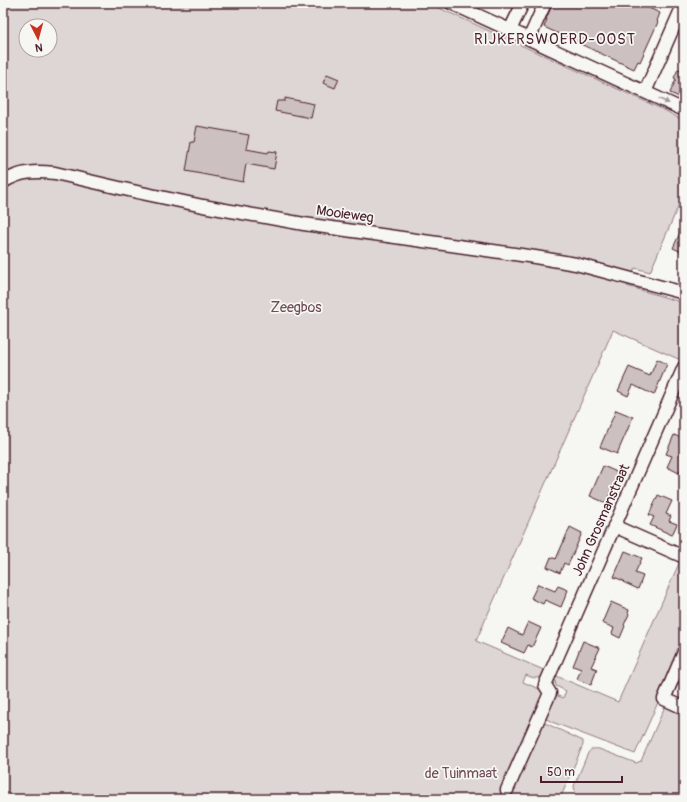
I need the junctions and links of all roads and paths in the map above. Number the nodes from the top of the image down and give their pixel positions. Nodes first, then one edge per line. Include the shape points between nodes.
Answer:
1 (452, 3) edge
2 (523, 3) edge
3 (546, 3) edge
4 (682, 4) edge
5 (510, 30) junction
6 (529, 38) junction
7 (645, 92) junction
8 (684, 110) edge
9 (3, 182) edge
10 (684, 293) edge
11 (684, 367) edge
12 (614, 526) junction
13 (684, 557) edge
14 (684, 652) edge
15 (684, 708) edge
16 (507, 790) dead end

1 - 5 street
2 - 5 street
3 - 6 street
4 - 7 street
5 - 6 street
6 - 7 street
7 -> 8 street
9 - 10 street, Mooieweg via 24,173 55,173 210,208 576,264
11 - 12 street, John Grosmanstraat
12 - 13 street
12 - 16 street, John Grosmanstraat via 545,685 550,693
14 - 15 street via 664,699

